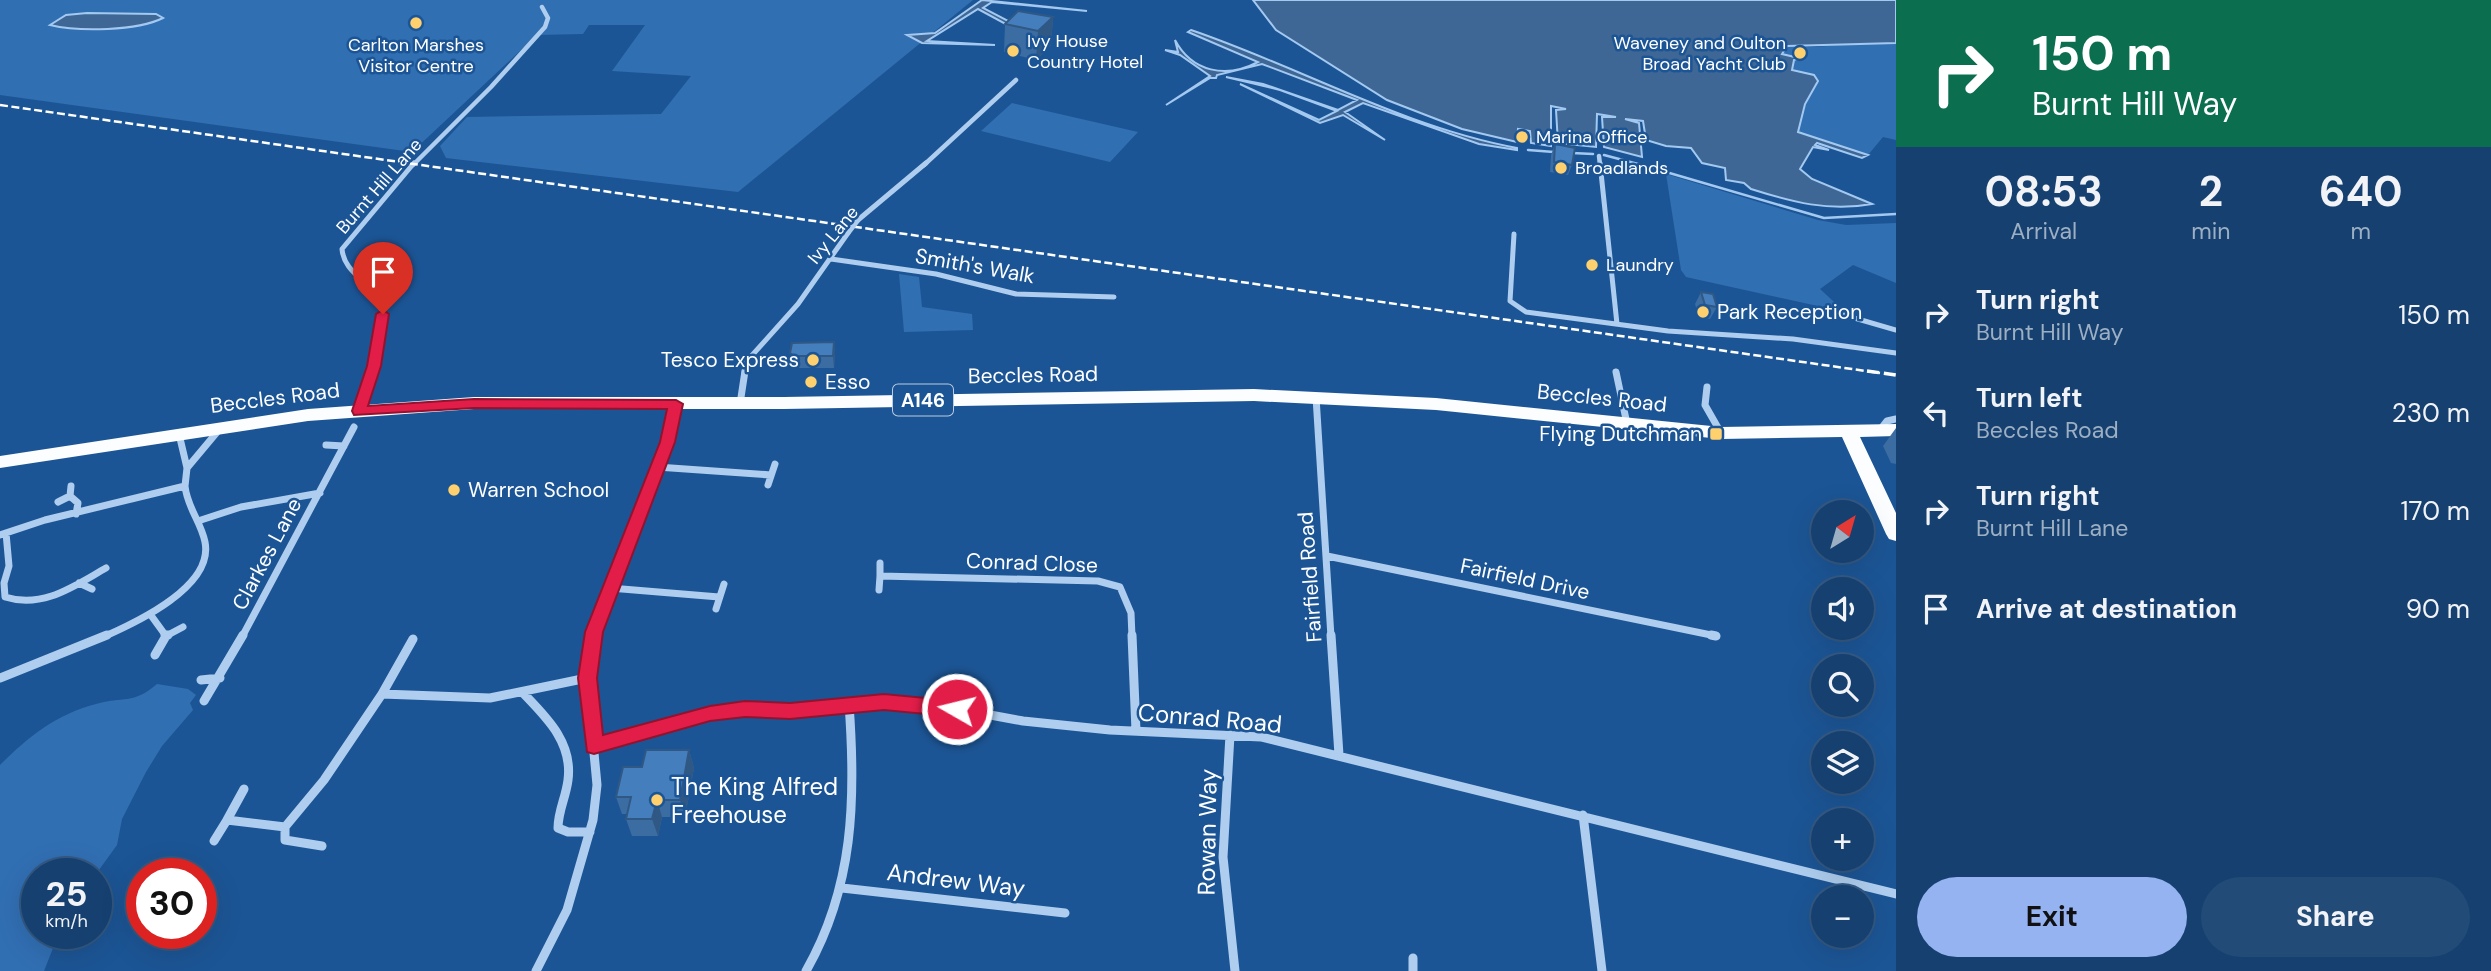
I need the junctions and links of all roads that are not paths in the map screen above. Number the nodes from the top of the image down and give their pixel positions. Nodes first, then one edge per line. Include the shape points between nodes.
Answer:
1 (542, 7) dead end
2 (1016, 80) dead end
3 (1599, 156) dead end
4 (1514, 234) dead end
5 (831, 259) junction
6 (1114, 297) dead end
7 (1844, 315) dead end
8 (1617, 324) junction
9 (1896, 330) edge
10 (1896, 354) edge
11 (1616, 372) dead end
12 (1707, 387) dead end
13 (1316, 397) junction
14 (676, 404) junction
15 (740, 404) junction
16 (356, 419) junction
17 (1896, 419) edge
18 (1627, 424) junction
19 (222, 427) junction
20 (1888, 430) edge
21 (1849, 432) junction
22 (178, 433) junction
23 (1721, 433) junction
24 (326, 445) dead end
25 (344, 446) junction
26 (0, 462) edge
27 (775, 464) dead end
28 (657, 467) junction
29 (187, 468) junction
30 (771, 475) junction
31 (768, 485) dead end
32 (71, 486) dead end
33 (185, 486) junction
34 (320, 492) junction
35 (70, 496) junction
36 (58, 502) dead end
37 (76, 514) junction
38 (198, 521) junction
39 (3, 534) edge
40 (1896, 534) edge
41 (1326, 556) junction
42 (880, 563) dead end
43 (106, 568) dead end
44 (880, 576) junction
45 (79, 583) junction
46 (724, 584) dead end
47 (610, 588) junction
48 (92, 589) dead end
49 (880, 590) dead end
50 (719, 597) junction
51 (716, 609) dead end
52 (150, 614) junction
53 (183, 627) dead end
54 (166, 636) junction
55 (1716, 636) dead end
56 (413, 639) dead end
57 (155, 655) dead end
58 (0, 678) edge
59 (220, 678) junction
60 (587, 678) junction
61 (201, 680) dead end
62 (522, 692) junction
63 (382, 694) junction
64 (204, 701) dead end
65 (849, 704) junction
66 (1136, 731) junction
67 (1230, 736) junction
68 (594, 746) junction
69 (1339, 755) junction
70 (244, 789) dead end
71 (1583, 815) junction
72 (227, 820) junction
73 (285, 827) junction
74 (590, 832) junction
75 (214, 841) dead end
76 (322, 846) dead end
77 (842, 888) junction
78 (1896, 894) edge
79 (1065, 914) dead end
80 (1413, 958) dead end
81 (536, 971) edge
82 (806, 971) edge
83 (1235, 971) edge
84 (1413, 971) edge
85 (1602, 971) edge

1 - 16 street, Burnt Hill Lane via 548,18 545,27 415,162 342,249 346,265 379,299 383,314 374,366
2 - 5 street, Ivy Lane, bridge via 858,220
3 - 8 street
4 - 8 street via 1513,306 1525,312
5 - 6 street, Smith's Walk via 936,274 1016,293
5 - 15 street, Ivy Lane via 746,362
7 - 9 street
8 - 10 street via 1793,339
11 - 18 street
12 - 23 street via 1705,405
13 - 15 highway, Beccles Road / A146
13 - 18 highway, Beccles Road / A146
13 - 41 street, Fairfield Road
14 - 15 highway, Beccles Road / A146
14 - 16 highway, Beccles Road / A146 via 474,404
14 - 28 street
16 - 19 highway, Beccles Road / A146
16 - 25 street, Clarkes Lane
17 - 20 street, Beccles Road via 1887,421
18 - 23 highway, Beccles Road / A146
19 - 22 highway, Beccles Road / A146
19 - 29 street
20 - 21 highway, Beccles Road / A146
21 - 23 highway, Beccles Road / A146
21 - 40 highway
22 - 26 highway, Beccles Road / A146
22 - 29 street
24 - 25 street
25 - 34 street, Clarkes Lane
27 - 30 street
28 - 30 street
28 - 47 street
29 - 33 street
30 - 31 street
32 - 35 street
33 - 37 street
33 - 38 street via 188,506
34 - 38 street via 241,507
34 - 59 street, Clarkes Lane
35 - 36 street
35 - 37 street via 78,503
37 - 39 street
38 - 52 street via 205,538 201,568 180,593
39 - 45 street via 9,566 5,597 36,602
41 - 55 street, Fairfield Drive
41 - 69 street, Fairfield Road
42 - 44 street
43 - 45 street
44 - 49 street
44 - 66 street, Conrad Close via 1098,581 1119,587 1130,613
45 - 48 street
46 - 50 street
47 - 50 street
47 - 60 street via 594,632
50 - 51 street
52 - 54 street
52 - 58 street
53 - 54 street
54 - 57 street
56 - 63 street
59 - 61 street
59 - 64 street, Clarkes Lane
60 - 62 street
60 - 68 street
62 - 63 street via 451,699
62 - 74 street via 565,740 568,779 558,828
63 - 73 street via 324,780
65 - 66 street, Conrad Road via 936,705 1023,721
65 - 68 street, Conrad Road via 710,713
65 - 77 street via 853,770
66 - 67 street, Conrad Road
67 - 69 street, Conrad Road via 1261,737
67 - 83 street, Rowan Way via 1223,857
68 - 74 street via 597,785
69 - 71 street, Conrad Road
70 - 72 street
71 - 78 street, Conrad Road
71 - 85 street
72 - 73 street
72 - 75 street
73 - 76 street via 285,841
74 - 81 street via 567,909
77 - 79 street, Andrew Way
77 - 82 street via 826,937
80 - 84 street

